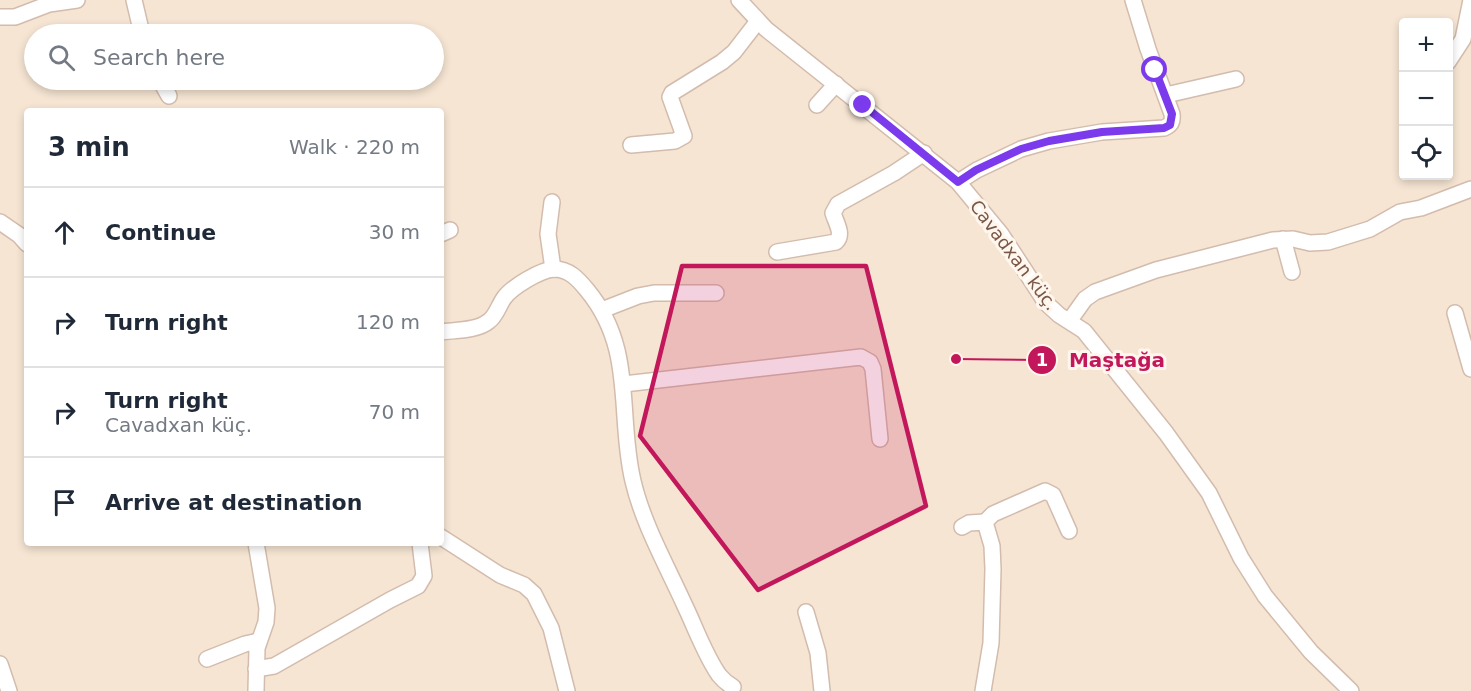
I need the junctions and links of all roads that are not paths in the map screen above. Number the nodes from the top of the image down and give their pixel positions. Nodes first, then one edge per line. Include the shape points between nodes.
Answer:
1 (77, 0) edge
2 (134, 0) edge
3 (740, 0) edge
4 (1133, 0) edge
5 (1471, 0) edge
6 (0, 17) edge
7 (758, 21) junction
8 (140, 24) edge
9 (1453, 55) edge
10 (1236, 79) dead end
11 (836, 84) junction
12 (166, 90) edge
13 (169, 96) dead end
14 (1166, 96) junction
15 (817, 105) dead end
16 (632, 146) dead end
17 (924, 153) junction
18 (958, 182) junction
19 (1471, 189) edge
20 (552, 202) dead end
21 (0, 222) edge
22 (1283, 239) junction
23 (24, 240) edge
24 (777, 252) dead end
25 (553, 269) junction
26 (1292, 272) dead end
27 (716, 293) dead end
28 (602, 310) junction
29 (1455, 313) dead end
30 (1070, 320) junction
31 (444, 332) edge
32 (1471, 369) edge
33 (624, 384) junction
34 (880, 439) dead end
35 (985, 522) junction
36 (962, 527) dead end
37 (1069, 531) dead end
38 (444, 539) edge
39 (257, 546) edge
40 (420, 546) edge
41 (806, 612) dead end
42 (259, 641) junction
43 (207, 659) dead end
44 (0, 664) edge
45 (256, 669) junction
46 (735, 690) edge
47 (9, 691) edge
48 (256, 691) edge
49 (567, 691) edge
50 (822, 691) edge
51 (983, 691) edge
52 (1352, 691) edge

1 - 6 street via 49,4 15,17
2 - 8 street
3 - 7 street, Cavadxan küç.
4 - 14 street
5 - 9 street via 1463,39
7 - 11 street, Cavadxan küç.
7 - 16 street via 734,52 672,93 670,97 684,133 681,139
10 - 14 street
11 - 15 street
11 - 17 street, Cavadxan küç.
12 - 13 street
14 - 18 street via 1172,121 1164,128 1049,141 1021,149
17 - 18 street, Cavadxan küç.
17 - 24 street via 838,204 833,213 840,234 836,242
18 - 30 street, Cavadxan küç. via 1001,234 1046,303
19 - 22 street via 1400,212 1370,229 1328,242
20 - 25 street via 548,234
21 - 23 street
22 - 26 street
22 - 30 street via 1156,270 1104,288 1085,299
25 - 28 street via 576,277
25 - 31 street via 513,290 487,323
27 - 28 street via 646,294
28 - 33 street
29 - 32 street
30 - 52 street, Cavadxan küç. via 1093,341 1199,478 1265,596 1311,652
33 - 34 street via 861,357 873,369
33 - 46 street via 629,455 638,499 704,646 721,677
35 - 36 street
35 - 37 street via 993,514 1045,491 1053,495
35 - 51 street via 993,569 991,644
38 - 49 street via 534,594 551,628
39 - 42 street via 267,608
40 - 45 street via 424,576 418,586 274,666
41 - 50 street via 818,653
42 - 43 street
42 - 45 street
44 - 47 street
45 - 48 street

